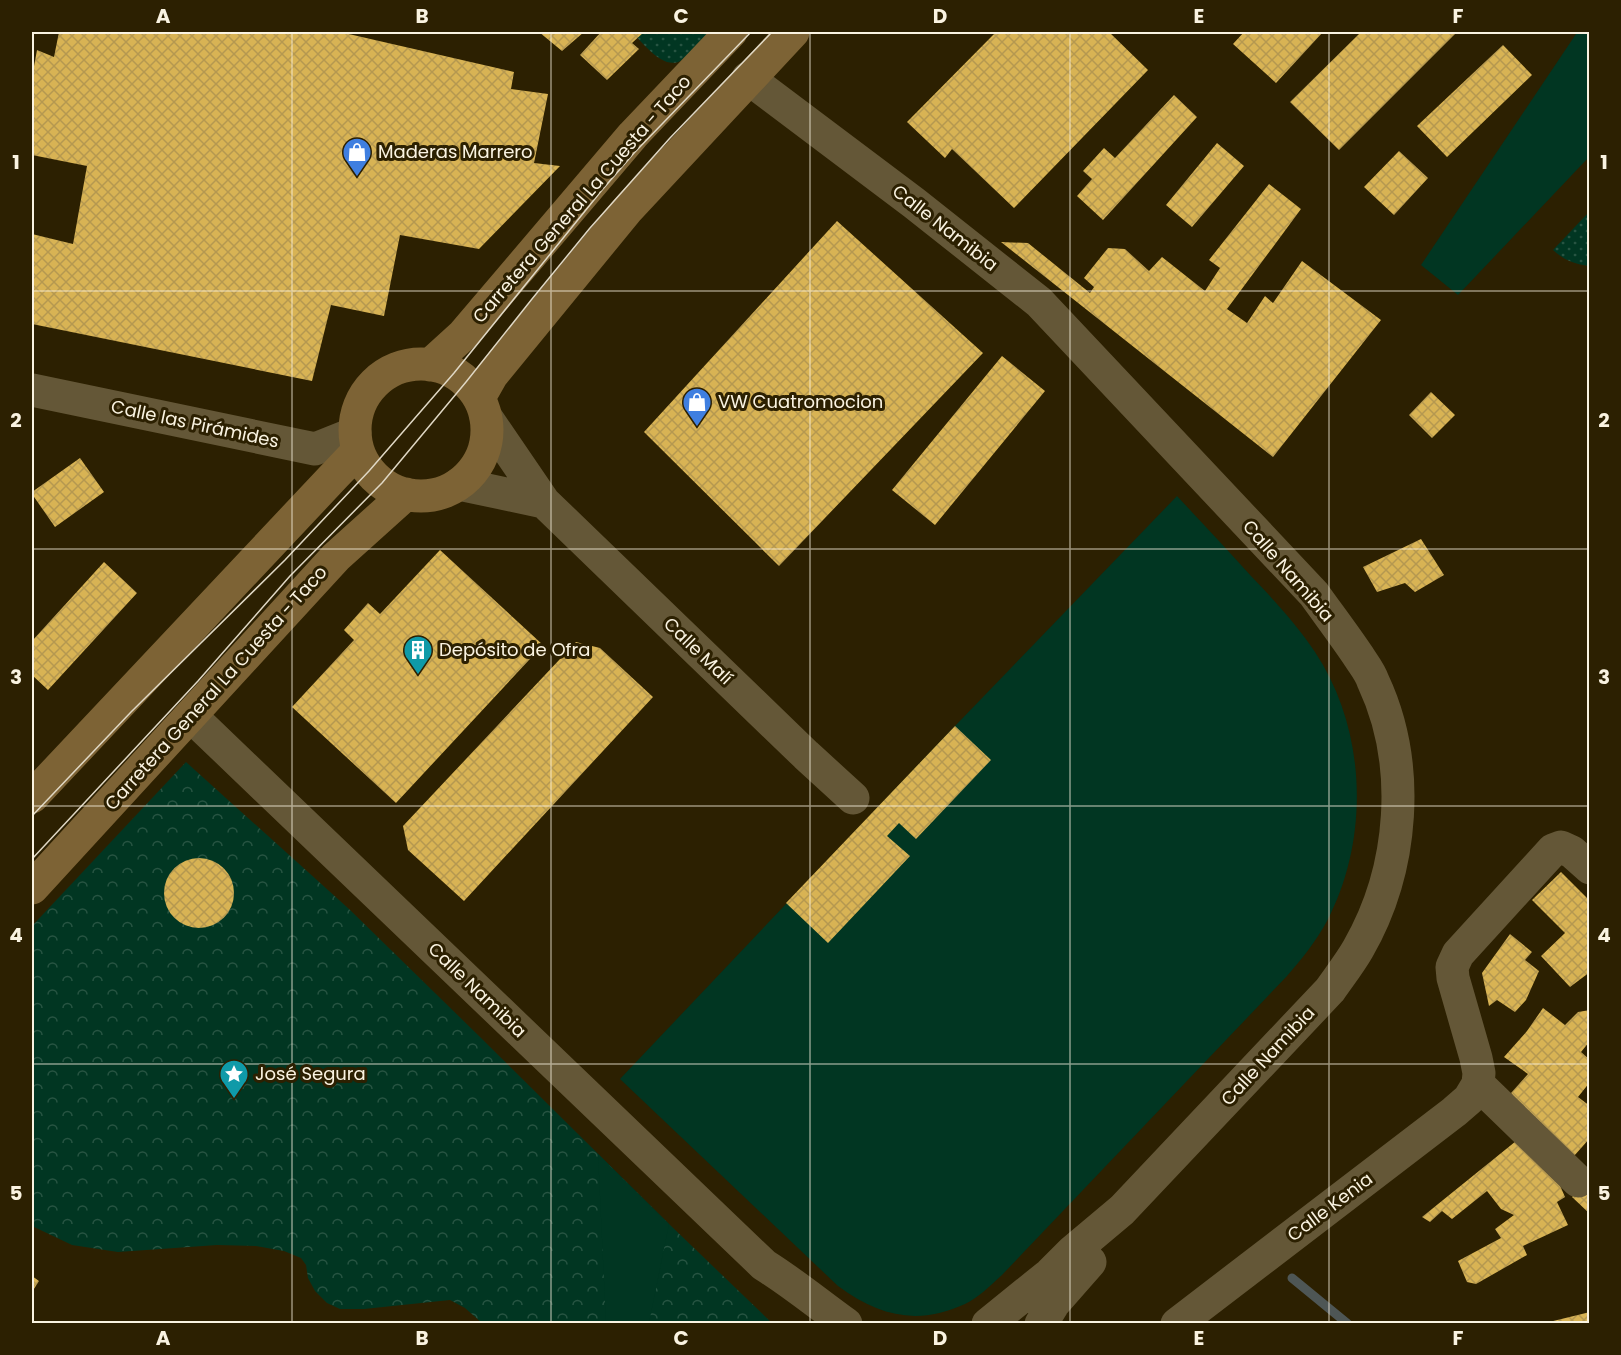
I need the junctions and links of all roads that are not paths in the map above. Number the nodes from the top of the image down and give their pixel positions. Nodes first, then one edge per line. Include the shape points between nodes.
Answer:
1 (731, 32) edge
2 (793, 32) edge
3 (748, 78) junction
4 (430, 365) junction
5 (32, 390) edge
6 (482, 407) junction
7 (357, 442) junction
8 (459, 484) junction
9 (406, 494) junction
10 (544, 502) junction
11 (191, 716) junction
12 (32, 797) edge
13 (853, 798) dead end
14 (1590, 868) edge
15 (32, 888) edge
16 (1478, 1084) junction
17 (1578, 1181) dead end
18 (1122, 1210) junction
19 (764, 1264) junction
20 (1050, 1274) junction
21 (812, 1323) edge
22 (846, 1323) edge
23 (988, 1323) edge
24 (1023, 1323) edge
25 (1041, 1323) edge
26 (1177, 1323) edge

1 - 4 main road, Carretera General La Cuesta - Taco via 633,135 463,335
2 - 3 main road
3 - 6 main road via 627,210 492,375
3 - 18 street, Calle Namibia via 1039,302 1314,594 1373,679 1384,708 1396,765 1397,823 1384,886 1358,949 1330,990
4 - 6 main road via 454,373 466,382
4 - 7 main road via 411,365 377,381 364,396 357,414
5 - 7 street, Calle las Pirámides via 315,449
6 - 8 main road via 487,437 482,456
6 - 10 street, Calle Malí
7 - 9 main road via 369,471 382,483
7 - 12 main road via 335,475
8 - 9 main road via 425,496
8 - 10 street
9 - 11 main road, Carretera General La Cuesta - Taco via 336,557
10 - 13 street, Calle Malí
11 - 15 main road, Carretera General La Cuesta - Taco
11 - 19 street, Calle Namibia
14 - 16 street via 1572,852 1561,847 1553,850 1458,954 1452,967 1453,978 1476,1059
16 - 17 street
16 - 26 street, Calle Kenia via 1454,1112
18 - 20 street, Calle Namibia
18 - 25 street, Calle Namibia via 1087,1266
19 - 21 street, Calle Namibia via 785,1296
19 - 22 street, Calle Namibia
20 - 23 street, Calle Namibia
20 - 24 street, Calle Namibia

